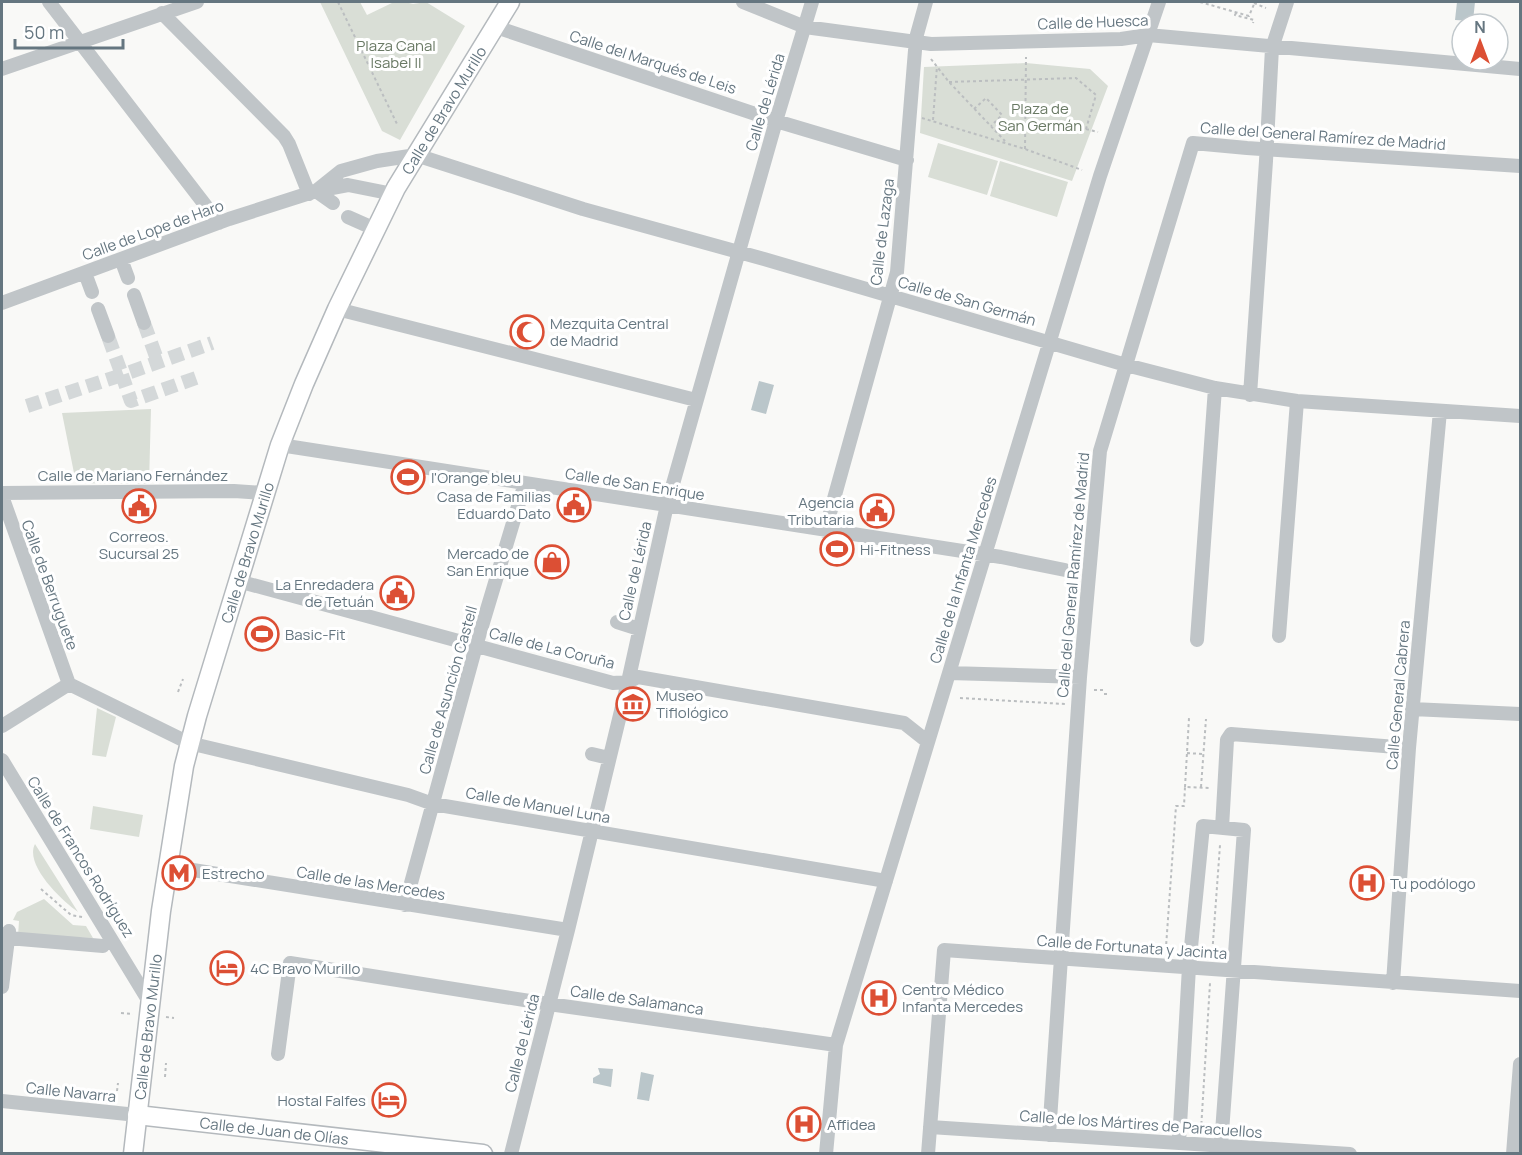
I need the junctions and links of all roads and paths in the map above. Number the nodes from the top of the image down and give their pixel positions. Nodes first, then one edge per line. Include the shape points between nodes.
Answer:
1 (49, 2) edge
2 (197, 2) edge
3 (338, 2) edge
4 (510, 2) edge
5 (743, 2) edge
6 (812, 2) edge
7 (926, 2) edge
8 (1159, 2) edge
9 (1200, 2) edge
10 (1254, 2) edge
11 (1287, 2) edge
12 (1266, 8) dead end
13 (1224, 9) junction
14 (162, 13) junction
15 (1236, 13) junction
16 (1221, 14) dead end
17 (1254, 23) dead end
18 (493, 26) junction
19 (805, 27) junction
20 (1148, 35) junction
21 (80, 42) junction
22 (916, 42) junction
23 (1272, 48) junction
24 (1026, 57) dead end
25 (931, 59) dead end
26 (937, 66) junction
27 (2, 69) edge
28 (1521, 69) edge
29 (1026, 80) junction
30 (949, 82) junction
31 (975, 109) junction
32 (911, 114) junction
33 (776, 121) junction
34 (933, 121) junction
35 (398, 126) dead end
36 (990, 126) junction
37 (1025, 126) junction
38 (1086, 129) junction
39 (1098, 132) dead end
40 (1007, 143) junction
41 (1025, 149) junction
42 (1267, 149) junction
43 (416, 155) junction
44 (907, 160) junction
45 (1521, 166) edge
46 (1082, 170) dead end
47 (313, 192) junction
48 (393, 194) junction
49 (333, 203) dead end
50 (348, 217) dead end
51 (219, 223) junction
52 (375, 230) junction
53 (738, 252) junction
54 (121, 259) junction
55 (85, 273) junction
56 (128, 278) dead end
57 (92, 292) dead end
58 (134, 296) dead end
59 (891, 296) junction
60 (2, 303) edge
61 (98, 309) dead end
62 (337, 309) junction
63 (144, 323) tunnel mouth
64 (108, 336) tunnel mouth
65 (1049, 343) junction
66 (1126, 365) junction
67 (1215, 388) junction
68 (1250, 395) junction
69 (696, 400) junction
70 (1297, 401) junction
71 (1440, 411) junction
72 (1521, 416) edge
73 (280, 445) junction
74 (525, 483) junction
75 (265, 492) junction
76 (2, 494) edge
77 (667, 505) junction
78 (825, 531) junction
79 (985, 555) junction
80 (1065, 570) dead end
81 (238, 581) junction
82 (617, 622) dead end
83 (639, 629) junction
84 (1279, 636) dead end
85 (1197, 640) dead end
86 (476, 646) junction
87 (949, 673) junction
88 (1080, 676) junction
89 (183, 679) dead end
90 (628, 682) junction
91 (69, 684) junction
92 (178, 692) dead end
93 (960, 698) dead end
94 (1067, 704) dead end
95 (1413, 709) junction
96 (1521, 714) edge
97 (1190, 718) dead end
98 (1206, 719) dead end
99 (2, 726) edge
100 (928, 742) junction
101 (189, 743) junction
102 (1409, 748) junction
103 (1187, 753) junction
104 (592, 754) dead end
105 (1203, 754) junction
106 (609, 758) junction
107 (2, 760) edge
108 (1185, 787) junction
109 (1201, 787) junction
110 (1212, 788) dead end
111 (433, 804) junction
112 (1222, 828) junction
113 (591, 831) junction
114 (1220, 845) dead end
115 (168, 866) junction
116 (886, 881) junction
117 (41, 889) dead end
118 (405, 905) junction
119 (84, 915) dead end
120 (568, 930) junction
121 (7, 937) edge
122 (1121, 945) dead end
123 (103, 946) dead end
124 (1061, 958) junction
125 (1189, 967) junction
126 (1211, 969) junction
127 (1233, 971) junction
128 (2, 980) edge
129 (1393, 983) junction
130 (1521, 991) edge
131 (150, 1003) junction
132 (549, 1004) junction
133 (836, 1045) junction
134 (278, 1054) dead end
135 (166, 1064) dead end
136 (1521, 1064) edge
137 (165, 1077) dead end
138 (118, 1083) dead end
139 (117, 1091) dead end
140 (2, 1101) edge
141 (137, 1115) junction
142 (930, 1127) junction
143 (1201, 1130) dead end
144 (1049, 1135) junction
145 (1179, 1143) junction
146 (1221, 1146) junction
147 (1197, 1149) edge
148 (133, 1154) edge
149 (483, 1154) edge
150 (511, 1154) edge
151 (826, 1154) edge
152 (928, 1154) edge
153 (1350, 1154) edge
154 (1514, 1154) edge

1 - 21 street
2 - 14 street
3 - 35 path
4 - 18 main road, Calle de Bravo Murillo
5 - 19 street, Calle de Huesca
6 - 19 street, Calle de Lérida
7 - 22 street, Calle de Lazaga
8 - 20 street, Calle de la Infanta Mercedes
9 - 13 path
10 - 12 path
10 - 15 path via 1249,16
11 - 23 street
13 - 15 path
13 - 16 path
14 - 21 street
14 - 47 street via 284,136
15 - 17 path
18 - 33 street, Calle del Marqués de Leis
18 - 43 main road, Calle de Bravo Murillo
19 - 22 street, Calle de Huesca
19 - 33 street, Calle de Lérida
20 - 22 street, Calle de Huesca via 1121,39
20 - 23 street, Calle de Huesca
20 - 65 street, Calle de la Infanta Mercedes
21 - 27 street
21 - 51 street
22 - 32 street, Calle de Lazaga
23 - 28 street, Calle de Huesca
23 - 42 street
24 - 29 path
25 - 26 path
26 - 30 path
26 - 34 path
29 - 30 path
29 - 37 path
29 - 38 path via 1076,78 1090,89 1096,95
30 - 31 path
31 - 36 path
31 - 36 path via 986,98 1002,116
32 - 34 path
32 - 44 street, Calle de Lazaga
33 - 44 street, Calle del Marqués de Leis
33 - 53 street, Calle de Lérida
34 - 40 path
36 - 40 path
37 - 38 path
37 - 41 path
38 - 39 path
40 - 41 path
41 - 46 path
42 - 45 street, Calle del General Ramírez de Madrid
42 - 66 street, Calle del General Ramírez de Madrid via 1193,143
42 - 68 street
43 - 47 street, Calle de Lope de Haro via 377,160 341,171
43 - 48 main road, Calle de Bravo Murillo
43 - 53 street, Calle de San Germán via 583,209
44 - 59 street, Calle de Lazaga via 897,272
47 - 48 street, Calle de Lope de Haro via 348,185
47 - 49 street
47 - 51 street, Calle de Lope de Haro
48 - 52 main road, Calle de Bravo Murillo
50 - 52 street
51 - 54 street, Calle de Lope de Haro
52 - 62 main road, Calle de Bravo Murillo
53 - 59 street, Calle de San Germán
53 - 69 street, Calle de Lérida
54 - 55 street, Calle de Lope de Haro
54 - 56 street
55 - 57 street
55 - 60 street, Calle de Lope de Haro
58 - 63 street
59 - 65 street, Calle de San Germán
59 - 78 street, Calle de Lazaga
61 - 64 street
62 - 69 street
62 - 73 main road, Calle de Bravo Murillo
65 - 66 street, Calle de San Germán
65 - 79 street, Calle de la Infanta Mercedes
66 - 67 street, Calle de San Germán
66 - 88 street, Calle del General Ramírez de Madrid via 1100,451
67 - 68 street, Calle de San Germán
67 - 85 street
68 - 70 street, Calle de San Germán
69 - 77 street, Calle de Lérida
70 - 71 street, Calle de San Germán
70 - 84 street
71 - 72 street, Calle de San Germán
71 - 95 street, Calle General Cabrera
73 - 74 street, Calle de San Enrique
73 - 75 main road, Calle de Bravo Murillo
74 - 77 street, Calle de San Enrique
74 - 86 street, Calle de Asunción Castell
75 - 76 street, Calle de Mariano Fernández
75 - 81 main road, Calle de Bravo Murillo
76 - 91 street, Calle de Berruguete
77 - 78 street, Calle de San Enrique
77 - 83 street, Calle de Lérida
78 - 79 street, Calle de San Enrique
79 - 80 street, Calle de San Enrique
79 - 87 street, Calle de la Infanta Mercedes
81 - 86 street, Calle de La Coruña
81 - 101 main road, Calle de Bravo Murillo
82 - 83 street
83 - 90 street, Calle de Lérida
86 - 90 street, Calle de La Coruña via 613,683
86 - 111 street, Calle de Asunción Castell
87 - 88 street
87 - 100 street, Calle de la Infanta Mercedes
88 - 124 street, Calle del General Ramírez de Madrid
89 - 92 path
90 - 100 street, Calle de La Coruña via 638,677 904,723
90 - 106 street, Calle de Lérida
91 - 99 street
91 - 101 street, Calle de Manuel Luna
93 - 94 path
95 - 96 street
95 - 102 street, Calle General Cabrera
97 - 103 path
98 - 105 path
100 - 116 street, Calle de la Infanta Mercedes
101 - 111 street, Calle de Manuel Luna
101 - 115 main road, Calle de Bravo Murillo
102 - 112 street via 1231,734 1227,740
102 - 129 street, Calle General Cabrera
103 - 105 path
103 - 108 path
104 - 106 street
105 - 109 path
106 - 113 street, Calle de Lérida
107 - 131 street, Calle de Francos Rodríguez
108 - 109 path
108 - 122 path via 1184,806 1176,806 1166,947
109 - 110 path
111 - 113 street, Calle de Manuel Luna
111 - 118 street, Calle de Asunción Castell
112 - 125 street via 1203,826
112 - 127 street via 1244,830
113 - 116 street, Calle de Manuel Luna
113 - 120 street, Calle de Lérida
114 - 126 path
115 - 118 street, Calle de las Mercedes
115 - 131 main road, Calle de Bravo Murillo
116 - 133 street, Calle de la Infanta Mercedes
117 - 119 path via 71,915
118 - 120 street, Calle de las Mercedes
120 - 132 street, Calle de Lérida
121 - 123 street
121 - 128 street
124 - 125 street, Calle de Fortunata y Jacinta
124 - 142 street, Calle de Fortunata y Jacinta via 944,950
124 - 144 street, Calle del General Ramírez de Madrid
125 - 126 street, Calle de Fortunata y Jacinta
125 - 145 street
126 - 127 street, Calle de Fortunata y Jacinta
126 - 143 path
127 - 129 street, Calle de Fortunata y Jacinta
127 - 146 street
129 - 130 street, Calle de Fortunata y Jacinta
131 - 141 main road, Calle de Bravo Murillo
132 - 133 street, Calle de Salamanca
132 - 134 street, Calle de Salamanca via 290,963
132 - 150 street, Calle de Lérida
133 - 151 street, Calle de la Infanta Mercedes
135 - 137 path
136 - 154 street
138 - 139 path
140 - 141 street, Calle Navarra
141 - 148 main road, Calle de Bravo Murillo
141 - 149 main road, Calle de Juan de Olías
142 - 144 street, Calle de los Mártires de Paracuellos
142 - 152 street, Calle de Fortunata y Jacinta
144 - 145 street, Calle de los Mártires de Paracuellos
145 - 147 street, Calle de los Mártires de Paracuellos
146 - 147 street, Calle de los Mártires de Paracuellos
146 - 153 street, Calle de los Mártires de Paracuellos

